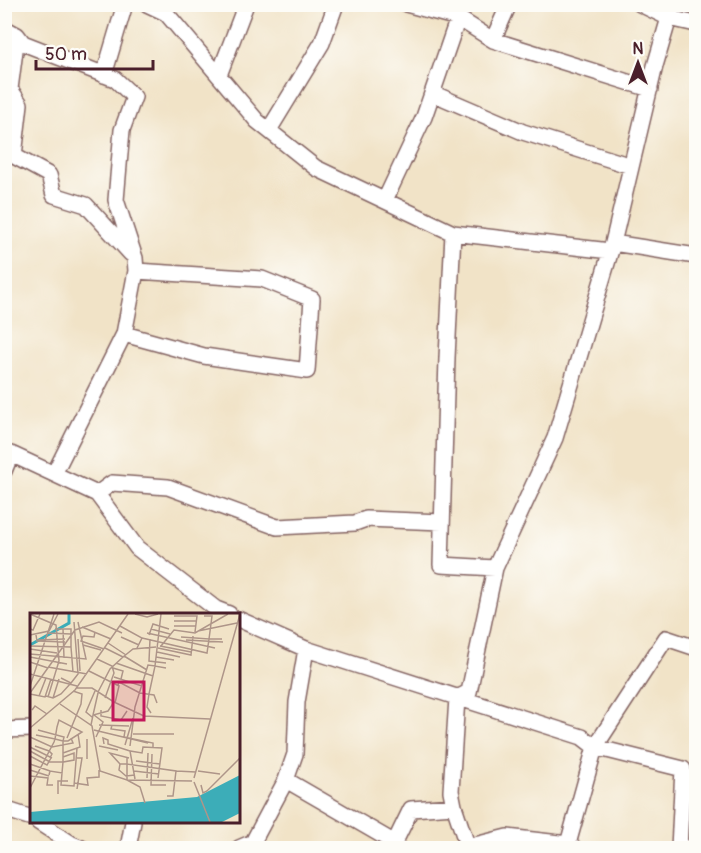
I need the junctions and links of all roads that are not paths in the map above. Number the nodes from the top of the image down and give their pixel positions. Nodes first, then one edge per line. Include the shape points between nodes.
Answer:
1 (125, 4) edge
2 (147, 4) edge
3 (246, 4) edge
4 (336, 4) edge
5 (406, 4) edge
6 (509, 4) edge
7 (640, 4) edge
8 (671, 11) edge
9 (458, 18) junction
10 (696, 24) edge
11 (11, 32) edge
12 (494, 40) junction
13 (104, 75) junction
14 (219, 75) junction
15 (650, 89) junction
16 (432, 93) junction
17 (269, 130) junction
18 (631, 166) junction
19 (385, 201) junction
20 (453, 233) junction
21 (611, 247) junction
22 (696, 256) edge
23 (136, 264) junction
24 (124, 334) junction
25 (8, 452) edge
26 (4, 471) edge
27 (54, 474) junction
28 (97, 494) junction
29 (442, 522) junction
30 (495, 568) junction
31 (223, 613) edge
32 (240, 620) edge
33 (696, 648) edge
34 (306, 649) junction
35 (457, 698) junction
36 (4, 729) edge
37 (30, 729) edge
38 (595, 747) junction
39 (690, 771) edge
40 (286, 780) junction
41 (454, 806) junction
42 (4, 809) edge
43 (30, 817) edge
44 (40, 823) edge
45 (133, 823) edge
46 (394, 846) edge
47 (571, 846) edge
48 (467, 848) edge
49 (82, 849) edge
50 (128, 849) edge
51 (239, 849) edge
52 (679, 849) edge

1 - 13 street
2 - 14 street via 166,13
3 - 14 street
4 - 17 street via 321,43
5 - 9 street
6 - 12 street
7 - 8 street
8 - 10 street
8 - 15 street
9 - 12 street
9 - 16 street
11 - 13 street via 23,43
11 - 23 street via 9,89 20,104 15,156 49,176 54,195 86,206
12 - 15 street
13 - 23 street via 115,78 134,97 122,130 116,200
14 - 17 street
15 - 18 street
16 - 18 street via 523,132
16 - 19 street
17 - 19 street via 316,168
18 - 21 street
19 - 20 street
20 - 21 street
20 - 29 street
21 - 22 street
21 - 30 street via 555,438
23 - 24 street
23 - 24 street via 262,279 312,299 307,371 204,356
24 - 27 street
25 - 26 street
25 - 27 street
27 - 28 street
28 - 29 street via 112,483 168,487 278,527 366,519
28 - 31 street via 137,548
29 - 30 street via 441,565
30 - 35 street via 469,692
32 - 34 street
33 - 38 street via 666,638
34 - 35 street
34 - 40 street via 297,702 295,754
35 - 38 street via 582,737
35 - 41 street via 451,791
36 - 37 street
38 - 39 street
38 - 47 street
39 - 52 street
40 - 46 street
40 - 51 street via 253,842
41 - 46 street via 411,808
41 - 48 street
42 - 43 street
44 - 49 street
45 - 50 street
47 - 48 street via 507,837

